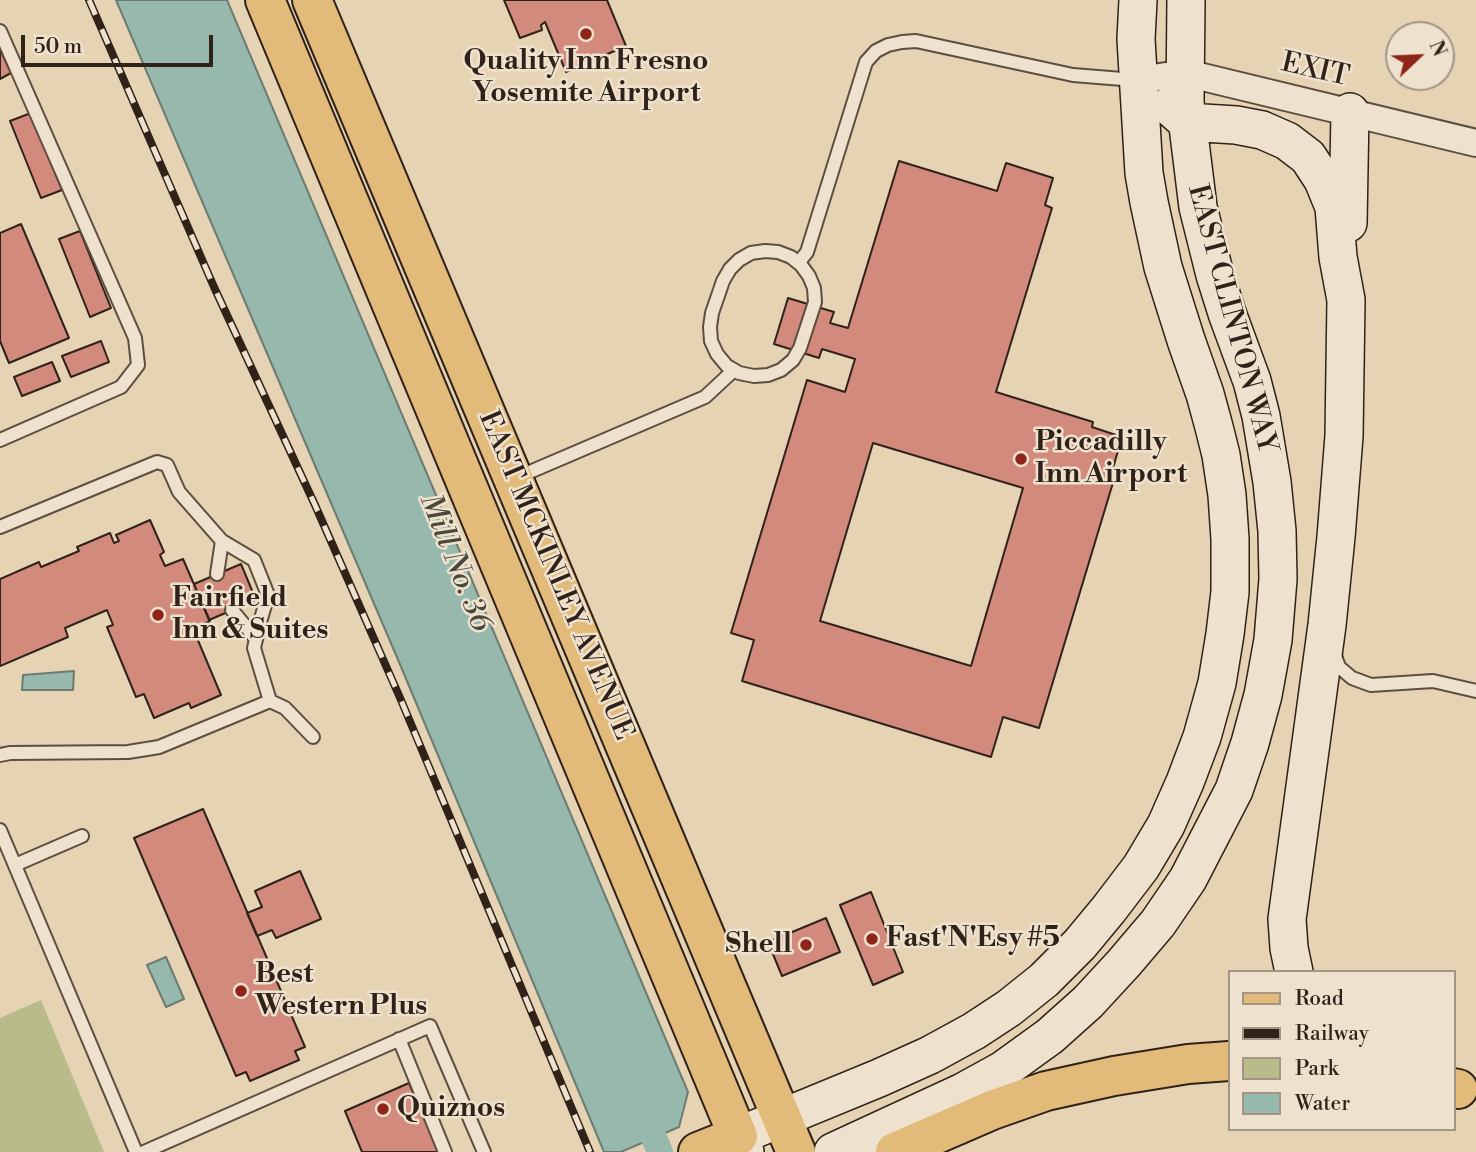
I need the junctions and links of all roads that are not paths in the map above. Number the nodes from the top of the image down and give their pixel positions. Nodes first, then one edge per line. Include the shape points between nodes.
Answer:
1 (265, 0) edge
2 (312, 0) edge
3 (1138, 0) edge
4 (1186, 0) edge
5 (0, 31) edge
6 (1186, 73) junction
7 (1139, 80) junction
8 (1349, 112) junction
9 (1187, 122) junction
10 (1476, 144) edge
11 (330, 154) junction
12 (799, 262) junction
13 (1346, 300) junction
14 (734, 370) junction
15 (0, 440) edge
16 (514, 478) junction
17 (0, 527) edge
18 (222, 541) junction
19 (217, 574) dead end
20 (232, 610) dead end
21 (1327, 625) junction
22 (256, 639) junction
23 (1476, 691) edge
24 (270, 701) junction
25 (313, 737) dead end
26 (0, 755) edge
27 (0, 830) edge
28 (82, 836) dead end
29 (15, 865) junction
30 (1294, 970) edge
31 (399, 1039) junction
32 (1228, 1061) edge
33 (789, 1135) edge
34 (741, 1144) edge
35 (136, 1152) edge
36 (145, 1152) edge
37 (445, 1152) edge
38 (484, 1152) edge
39 (698, 1152) edge
40 (832, 1152) edge
41 (895, 1152) edge

1 - 11 main road, EAST MCKINLEY AVENUE
2 - 16 main road, EAST MCKINLEY AVENUE
3 - 7 main road, EAST CLINTON WAY
4 - 6 main road, EAST CLINTON WAY
5 - 15 lane via 135,338 138,365 121,387
6 - 7 street, EXIT
6 - 8 street, EXIT
6 - 9 main road, EAST CLINTON WAY
7 - 9 main road
7 - 12 lane via 1073,75 916,41 876,51 866,62 807,252
7 - 33 main road, EAST CLINTON WAY via 1144,173 1155,233 1208,405 1227,495 1230,592 1217,683 1202,737 1166,825 1141,867 1080,944 1044,980 991,1020 879,1078
8 - 10 street, EXIT
8 - 13 main road
9 - 13 main road via 1262,130 1308,157 1334,207
9 - 40 main road, EAST CLINTON WAY via 1206,240 1261,416 1277,531 1273,640 1263,695 1234,790 1188,879 1141,943 1088,1002 1003,1070
11 - 16 main road via 397,262 475,444 487,462
11 - 34 main road, EAST MCKINLEY AVENUE
12 - 14 lane via 814,288 815,302 793,360 768,375
12 - 14 lane via 778,251 765,251 751,253 730,269 710,327 717,354
13 - 21 main road via 1344,436
14 - 16 lane via 705,397
16 - 33 main road, EAST MCKINLEY AVENUE
17 - 18 lane via 157,462 167,465 178,492
18 - 19 lane
18 - 22 lane via 254,560 268,596
20 - 22 lane
21 - 23 lane via 1339,667 1352,678 1371,685 1433,681
21 - 30 main road via 1287,919
22 - 24 lane via 254,648
24 - 25 lane via 285,708
24 - 26 lane via 159,747
27 - 29 lane
28 - 29 lane
29 - 35 lane
31 - 36 lane
31 - 37 lane
31 - 38 lane via 430,1026
32 - 41 main road via 1126,1074 1046,1091
33 - 34 main road, EAST CLINTON WAY
34 - 39 main road

